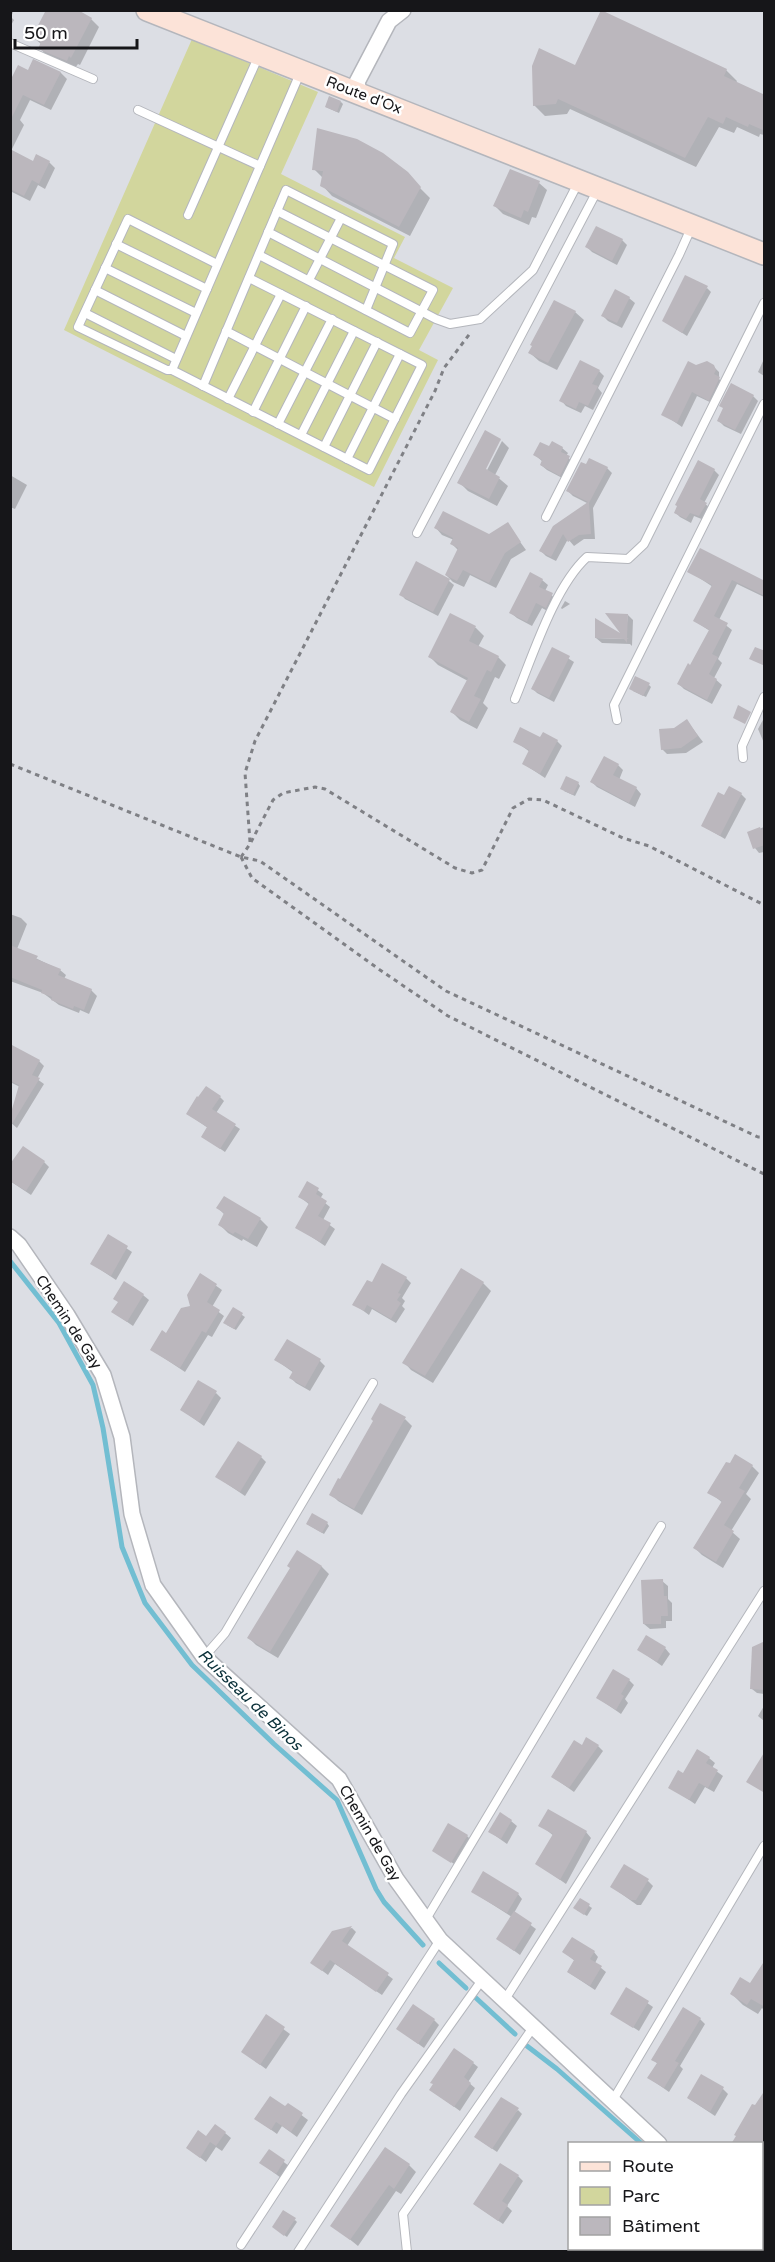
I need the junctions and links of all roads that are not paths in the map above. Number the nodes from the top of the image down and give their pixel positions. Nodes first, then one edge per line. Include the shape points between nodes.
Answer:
1 (147, 10) edge
2 (180, 10) edge
3 (403, 10) edge
4 (388, 16) edge
5 (10, 43) edge
6 (259, 54) junction
7 (301, 70) junction
8 (93, 78) dead end
9 (358, 87) junction
10 (138, 110) dead end
11 (218, 147) junction
12 (260, 166) junction
13 (590, 183) junction
14 (277, 211) junction
15 (188, 215) dead end
16 (341, 218) junction
17 (693, 224) junction
18 (268, 232) junction
19 (331, 238) junction
20 (116, 244) junction
21 (765, 254) edge
22 (259, 255) junction
23 (320, 259) junction
24 (217, 264) junction
25 (385, 265) junction
26 (105, 268) junction
27 (249, 278) junction
28 (309, 280) junction
29 (375, 288) junction
30 (207, 289) junction
31 (95, 290) junction
32 (281, 294) junction
33 (765, 303) edge
34 (306, 306) junction
35 (366, 310) junction
36 (421, 312) junction
37 (85, 313) junction
38 (196, 313) junction
39 (332, 319) junction
40 (226, 331) junction
41 (354, 331) junction
42 (186, 336) junction
43 (377, 342) junction
44 (255, 346) junction
45 (400, 354) junction
46 (176, 358) junction
47 (280, 359) junction
48 (172, 370) junction
49 (305, 372) junction
50 (327, 384) junction
51 (203, 386) junction
52 (350, 395) junction
53 (228, 399) junction
54 (765, 404) edge
55 (373, 407) junction
56 (254, 412) junction
57 (395, 418) junction
58 (278, 424) junction
59 (301, 435) junction
60 (324, 447) junction
61 (347, 459) junction
62 (546, 517) dead end
63 (417, 533) dead end
64 (765, 697) edge
65 (515, 699) dead end
66 (618, 720) dead end
67 (743, 758) dead end
68 (10, 1237) edge
69 (373, 1383) dead end
70 (661, 1526) dead end
71 (765, 1591) edge
72 (204, 1657) junction
73 (765, 1846) edge
74 (425, 1922) junction
75 (440, 1940) junction
76 (482, 1980) junction
77 (504, 2001) junction
78 (534, 2026) junction
79 (613, 2100) junction
80 (657, 2142) edge
81 (241, 2245) dead end
82 (298, 2252) edge
83 (407, 2252) edge

1 - 6 street, Route d'Ox
2 - 9 street, Route d'Ox
3 - 4 street
4 - 9 street
5 - 8 lane
6 - 7 street, Route d'Ox
6 - 11 lane
7 - 9 street, Route d'Ox
7 - 12 lane
9 - 13 street, Route d'Ox
10 - 11 lane
11 - 12 lane
11 - 15 lane
12 - 24 lane
13 - 17 street, Route d'Ox
13 - 36 lane via 533,270 480,319 450,324
13 - 63 lane
14 - 16 lane via 286,190
14 - 18 lane
14 - 19 lane
16 - 19 lane
16 - 25 lane via 393,244
17 - 21 street, Route d'Ox
17 - 62 lane
18 - 22 lane
18 - 23 lane
19 - 23 lane
19 - 25 lane
20 - 24 lane via 128,219
20 - 26 lane
20 - 30 lane
22 - 27 lane
22 - 28 lane
23 - 28 lane
23 - 29 lane
24 - 30 lane
25 - 29 lane
25 - 36 lane via 433,290
26 - 31 lane
26 - 38 lane
27 - 32 lane
27 - 40 lane
28 - 35 lane
29 - 35 lane
29 - 36 lane
30 - 38 lane
31 - 37 lane
31 - 42 lane
32 - 34 lane
32 - 44 lane
33 - 65 lane via 644,544 628,559 587,557 580,563 556,601
34 - 39 lane
34 - 47 lane
35 - 36 lane via 410,333
37 - 46 lane
37 - 48 lane via 78,327
38 - 42 lane
39 - 41 lane
39 - 49 lane
40 - 44 lane
40 - 51 lane
41 - 43 lane
41 - 50 lane
42 - 46 lane
43 - 45 lane
43 - 52 lane
44 - 47 lane
44 - 53 lane
45 - 55 lane
45 - 57 lane via 422,365
46 - 48 lane
47 - 49 lane
47 - 56 lane
48 - 51 lane
49 - 50 lane
49 - 58 lane
50 - 52 lane
50 - 59 lane
51 - 53 lane
52 - 55 lane
52 - 60 lane
53 - 56 lane
54 - 66 lane via 615,705
55 - 57 lane
55 - 61 lane
56 - 58 lane
57 - 61 lane via 369,470
58 - 59 lane
59 - 60 lane
60 - 61 lane
64 - 67 lane via 742,746
68 - 72 street, Chemin de Gay via 68,1315 103,1375 122,1437 132,1514 153,1585
69 - 72 lane via 225,1633
70 - 74 lane
71 - 77 lane
72 - 74 street, Chemin de Gay via 339,1779
73 - 79 lane
74 - 75 street, Chemin de Gay
75 - 76 street, Chemin de Gay
75 - 81 lane
76 - 77 street, Chemin de Gay
76 - 82 lane via 401,2094
77 - 78 street, Chemin de Gay
78 - 79 street, Chemin de Gay
78 - 83 lane via 403,2214
79 - 80 street, Chemin de Gay

